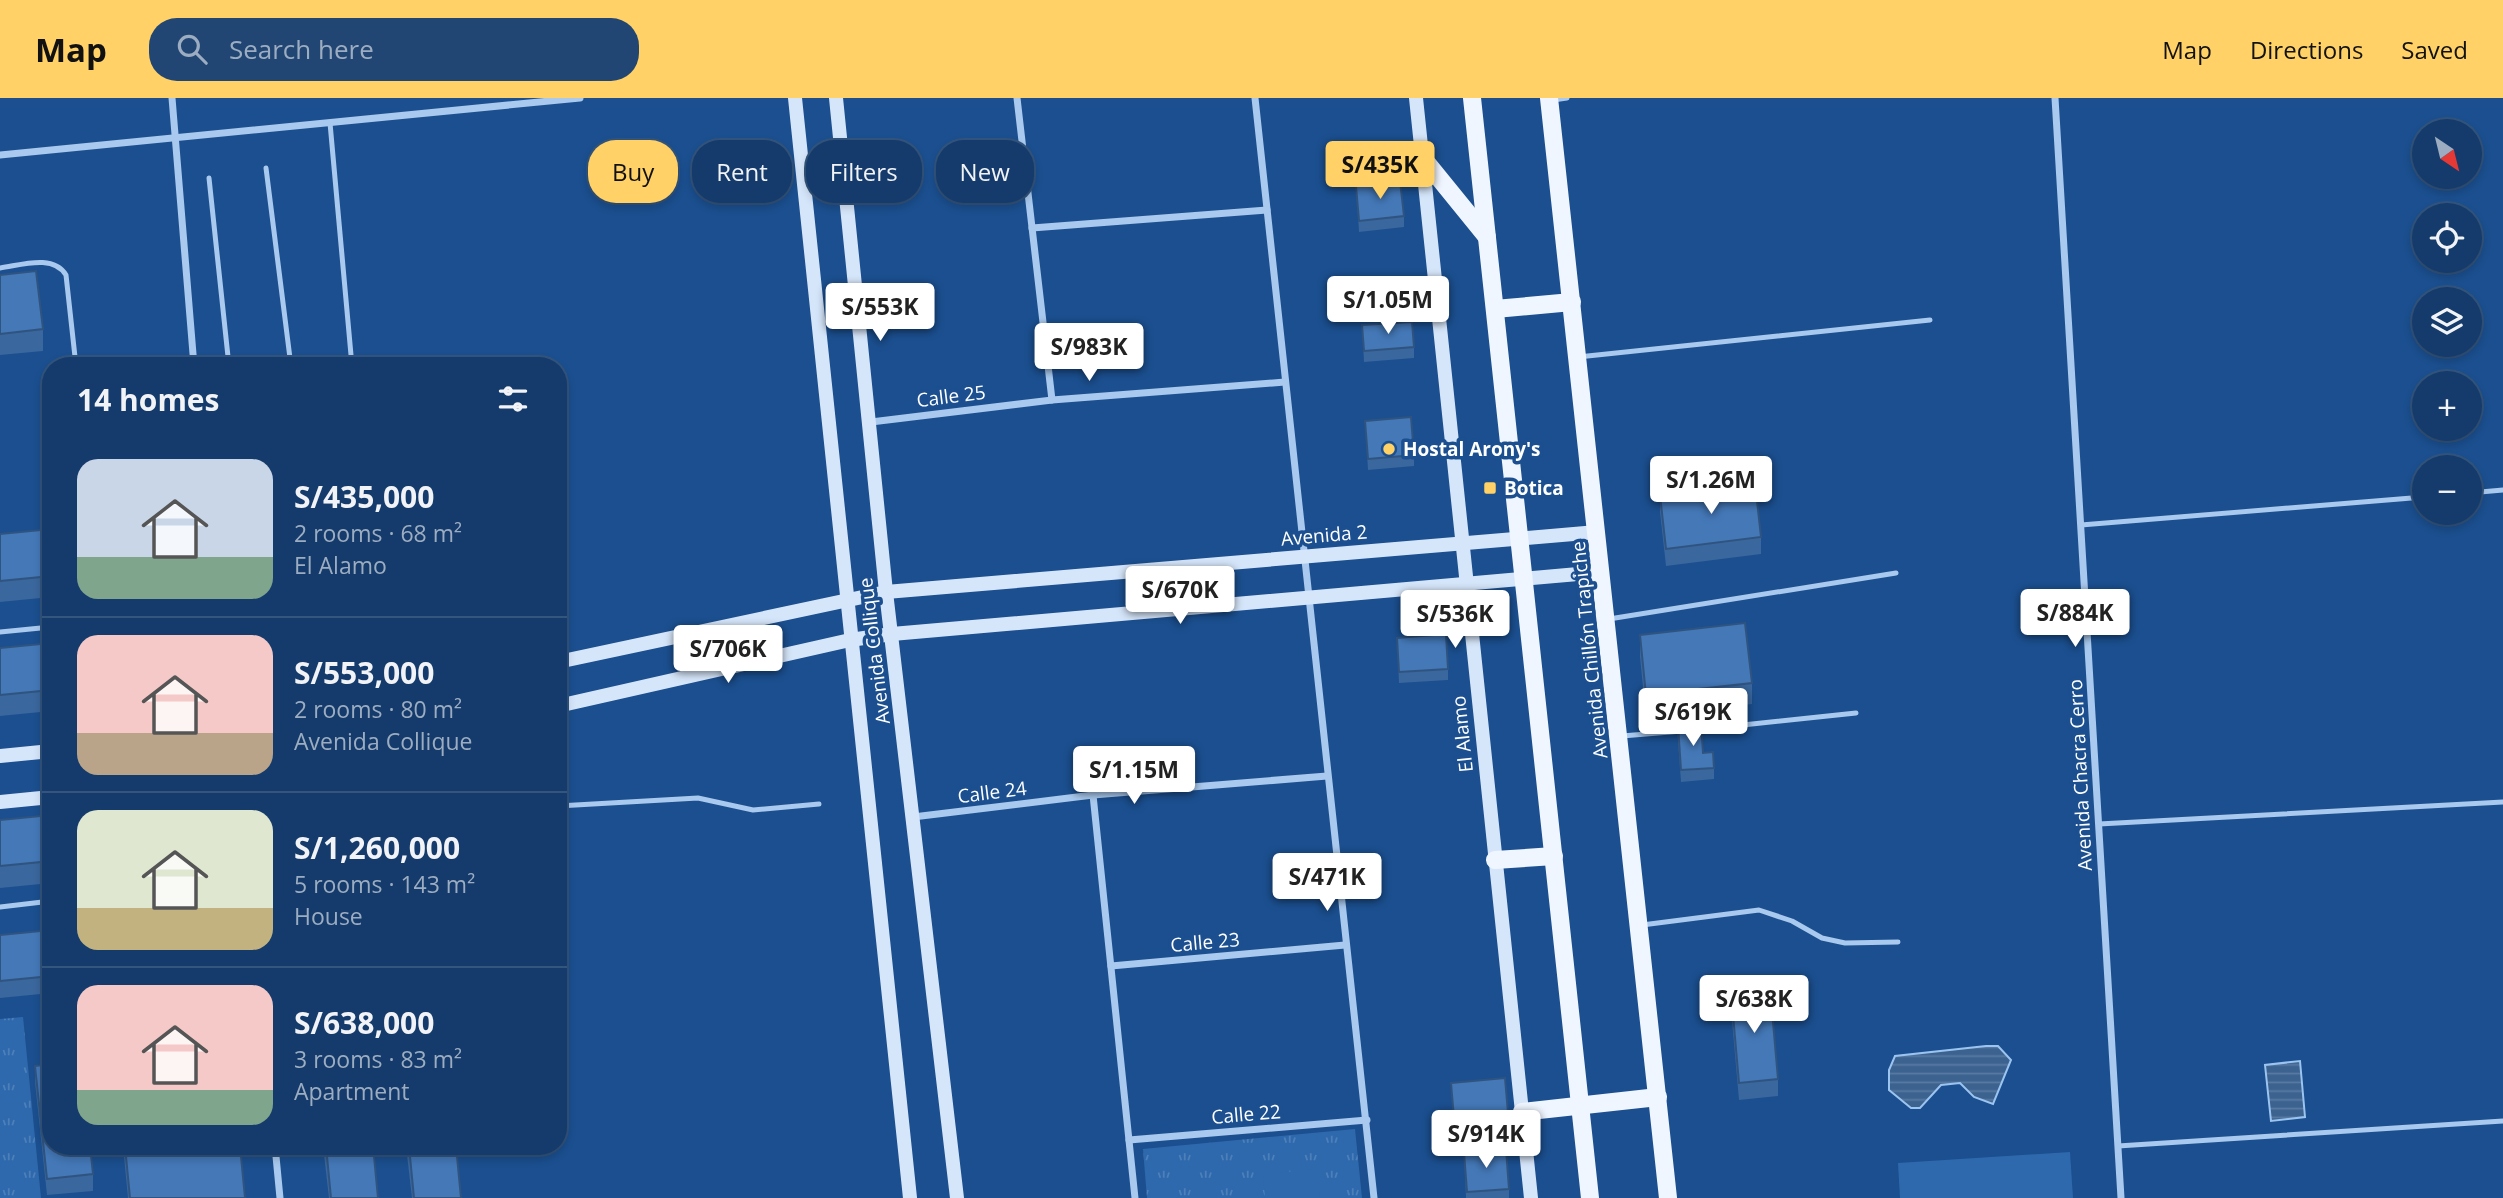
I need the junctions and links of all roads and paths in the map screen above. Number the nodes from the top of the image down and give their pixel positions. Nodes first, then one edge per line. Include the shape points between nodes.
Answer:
1 (172, 98) edge
2 (580, 98) edge
3 (795, 98) edge
4 (836, 98) edge
5 (1017, 98) edge
6 (1255, 98) edge
7 (1416, 98) edge
8 (1472, 98) edge
9 (2055, 98) edge
10 (1555, 99) edge
11 (330, 123) junction
12 (176, 138) junction
13 (0, 155) edge
14 (1422, 157) junction
15 (266, 167) dead end
16 (209, 178) dead end
17 (1267, 210) junction
18 (1032, 228) junction
19 (1487, 237) junction
20 (0, 268) edge
21 (1572, 302) junction
22 (1495, 309) junction
23 (1930, 320) dead end
24 (75, 357) edge
25 (193, 357) edge
26 (228, 357) edge
27 (290, 357) edge
28 (351, 357) edge
29 (1578, 357) junction
30 (1285, 382) junction
31 (1052, 400) junction
32 (871, 422) junction
33 (2503, 490) edge
34 (2482, 492) edge
35 (2412, 498) edge
36 (2081, 525) junction
37 (1597, 532) junction
38 (1520, 538) junction
39 (1460, 543) junction
40 (1304, 556) junction
41 (1601, 572) junction
42 (1896, 573) dead end
43 (1525, 580) junction
44 (1465, 584) junction
45 (886, 593) junction
46 (1308, 597) junction
47 (847, 599) junction
48 (1606, 619) junction
49 (729, 626) junction
50 (42, 628) edge
51 (0, 632) edge
52 (892, 634) junction
53 (850, 640) junction
54 (567, 660) edge
55 (742, 664) junction
56 (567, 704) edge
57 (1856, 713) dead end
58 (1619, 737) junction
59 (42, 752) edge
60 (0, 756) edge
61 (1327, 776) junction
62 (1093, 795) junction
63 (42, 797) edge
64 (0, 802) edge
65 (2503, 802) edge
66 (819, 804) dead end
67 (567, 805) edge
68 (913, 817) junction
69 (2099, 824) junction
70 (1554, 856) junction
71 (1495, 860) junction
72 (42, 902) edge
73 (0, 907) edge
74 (1639, 926) junction
75 (1898, 942) dead end
76 (1345, 945) junction
77 (1111, 966) junction
78 (1658, 1097) junction
79 (1581, 1105) junction
80 (1521, 1112) junction
81 (1367, 1120) junction
82 (2503, 1121) edge
83 (1129, 1140) junction
84 (2118, 1146) junction
85 (276, 1155) edge
86 (281, 1198) edge
87 (910, 1198) edge
88 (957, 1198) edge
89 (1135, 1198) edge
90 (1374, 1198) edge
91 (1531, 1198) edge
92 (1590, 1198) edge
93 (1668, 1198) edge
94 (2121, 1198) edge

1 - 12 street
2 - 11 street
3 - 47 street
4 - 32 street, Avenida Collique
5 - 18 street
6 - 17 street
7 - 14 street, El Alamo
8 - 19 main road
9 - 36 street, Avenida Chacra Cerro
10 - 21 main road, Avenida Chillón Trapiche
11 - 12 street
11 - 28 lane
12 - 13 street
12 - 25 street
14 - 19 main road
14 - 39 street, El Alamo
15 - 27 lane
16 - 26 lane
17 - 18 street
17 - 30 street
18 - 31 street
19 - 22 main road
20 - 24 lane via 60,265 66,275
21 - 22 main road
21 - 29 main road, Avenida Chillón Trapiche
22 - 38 main road
23 - 29 lane
29 - 37 main road, Avenida Chillón Trapiche
30 - 31 street, Calle 25
30 - 40 street
31 - 32 street, Calle 25
32 - 45 street, Avenida Collique
33 - 34 lane
35 - 36 lane
36 - 69 street, Avenida Chacra Cerro
37 - 38 street, Avenida 2
37 - 41 main road, Avenida Chillón Trapiche
38 - 39 street, Avenida 2
38 - 43 main road
39 - 40 street, Avenida 2
39 - 44 street, El Alamo
40 - 45 street, Avenida 2
40 - 46 street
41 - 43 street
41 - 48 main road, Avenida Chillón Trapiche
42 - 48 lane
43 - 44 street
43 - 70 main road
44 - 46 street
44 - 71 street, El Alamo
45 - 47 street, Avenida 2
45 - 52 street, Avenida Collique
46 - 52 street
46 - 61 street
47 - 49 street, Avenida 2
47 - 53 street
48 - 58 main road, Avenida Chillón Trapiche
49 - 54 street, Avenida 2
49 - 55 street via 742,630 752,645
50 - 51 lane
52 - 53 street
52 - 68 street, Avenida Collique
53 - 55 street
53 - 87 street
55 - 56 street
57 - 58 lane
58 - 74 main road, Avenida Chillón Trapiche
59 - 60 street
61 - 62 street, Calle 24
61 - 76 street
62 - 68 street, Calle 24
62 - 77 street
63 - 64 street
65 - 69 lane
66 - 67 lane via 753,810 698,798
68 - 88 street, Avenida Collique
69 - 84 street, Avenida Chacra Cerro
70 - 71 main road
70 - 79 main road
71 - 80 street, El Alamo
72 - 73 lane
74 - 75 lane via 1759,910 1822,938
74 - 78 main road, Avenida Chillón Trapiche
76 - 77 street, Calle 23
76 - 81 street
77 - 83 street
78 - 79 main road
78 - 93 main road, Avenida Chillón Trapiche
79 - 80 main road
79 - 92 main road
80 - 91 street, El Alamo
81 - 83 street, Calle 22
81 - 90 street
82 - 84 lane
83 - 89 street
84 - 94 street, Avenida Chacra Cerro
85 - 86 street

